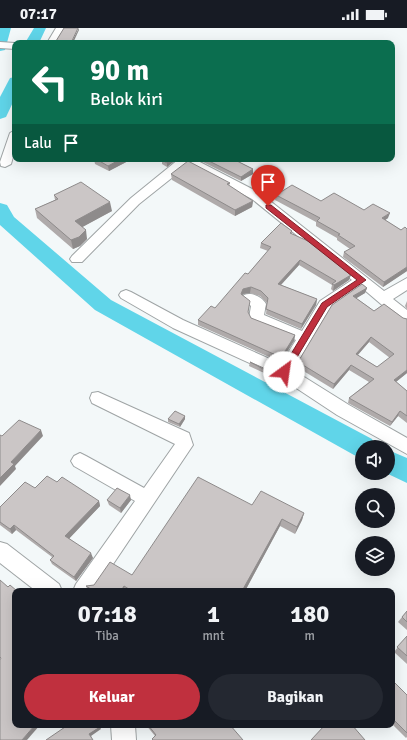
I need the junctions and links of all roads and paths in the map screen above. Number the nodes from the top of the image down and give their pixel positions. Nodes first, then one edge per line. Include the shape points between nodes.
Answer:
1 (60, 28) edge
2 (53, 40) edge
3 (12, 142) edge
4 (184, 162) edge
5 (190, 162) edge
6 (5, 164) dead end
7 (78, 260) dead end
8 (362, 280) junction
9 (407, 283) edge
10 (126, 295) dead end
11 (249, 298) edge
12 (384, 298) junction
13 (407, 318) edge
14 (305, 338) junction
15 (284, 372) junction
16 (98, 398) dead end
17 (407, 447) edge
18 (80, 461) dead end
19 (146, 498) junction
20 (0, 551) edge
21 (48, 588) edge
22 (85, 588) edge
23 (123, 728) edge
24 (124, 740) edge

1 - 2 street
3 - 6 street
4 - 7 street via 135,201
5 - 8 street via 245,189
8 - 12 street
8 - 14 street via 327,302
9 - 12 street
10 - 15 street via 178,324
11 - 14 street via 259,304 256,318
12 - 13 street
14 - 15 street
15 - 17 street
16 - 19 street via 183,438 184,445
18 - 19 street
19 - 22 street
20 - 21 street
23 - 24 street

